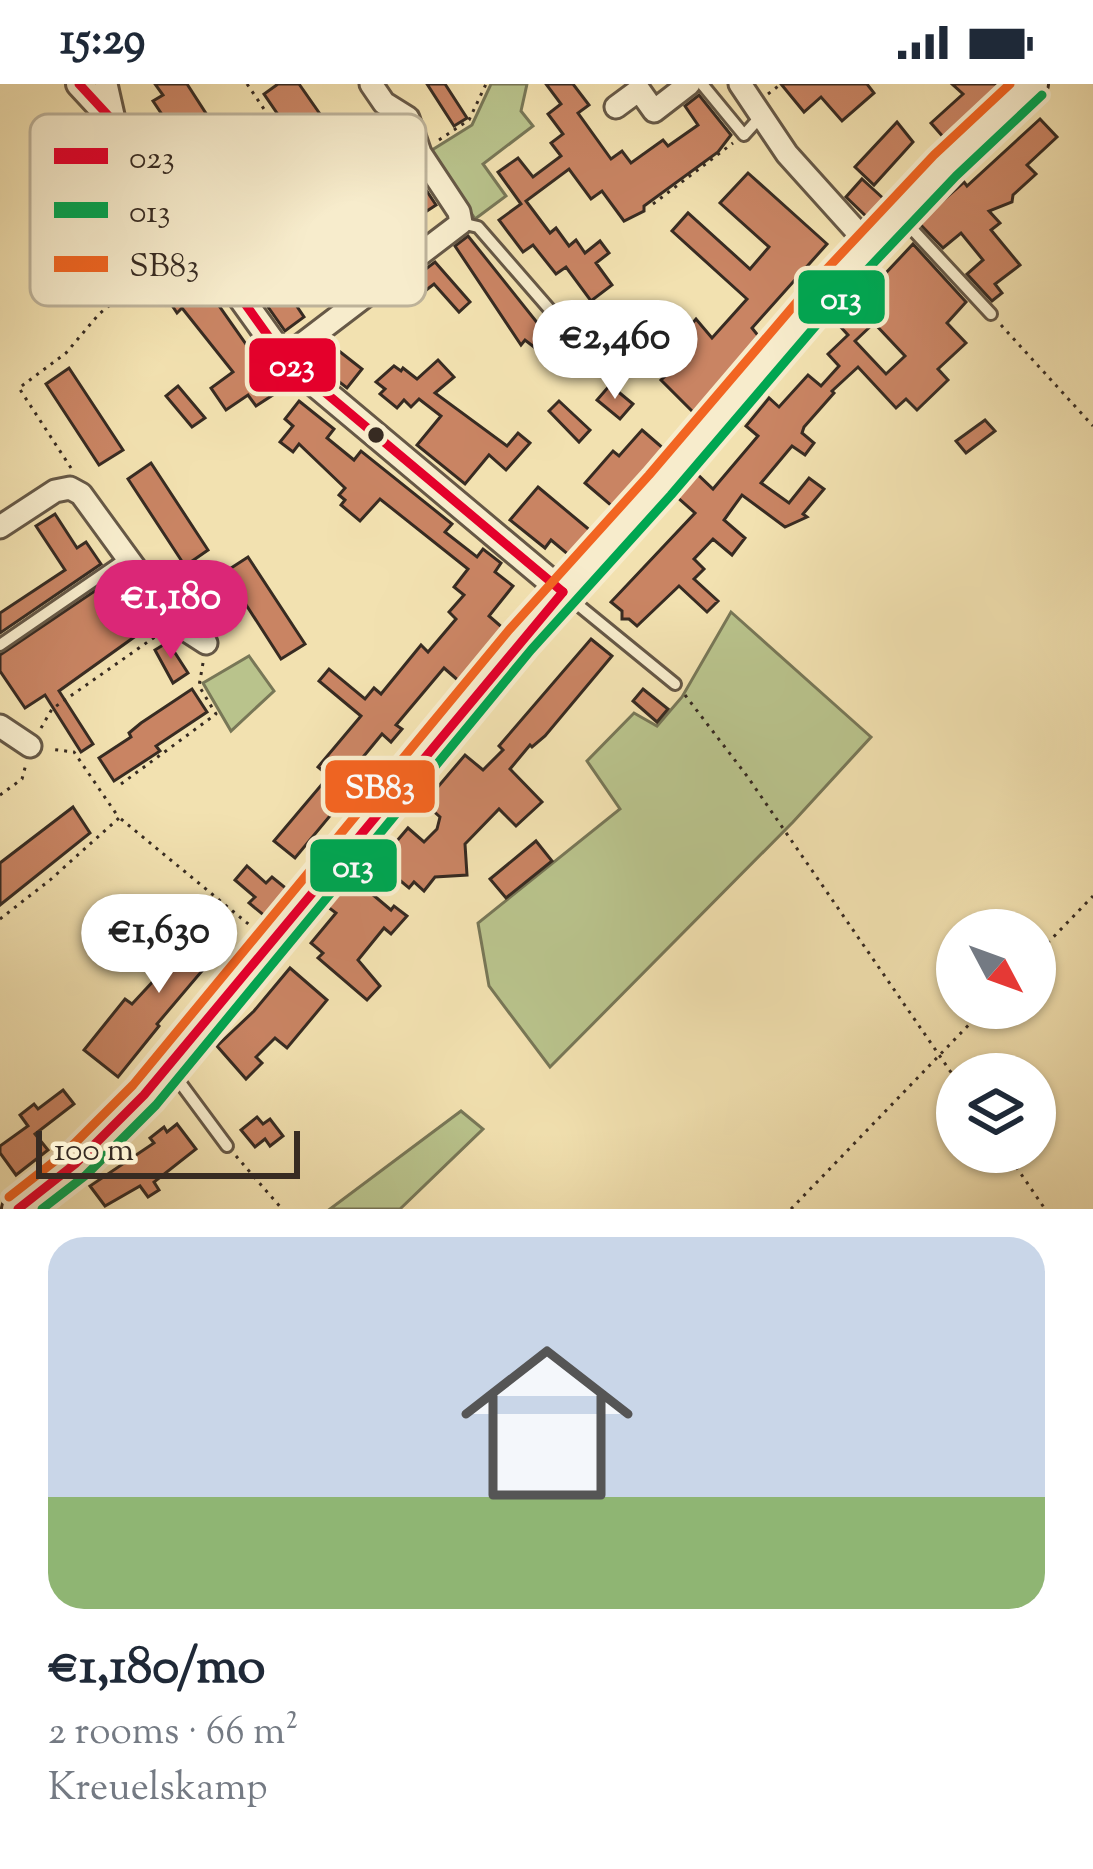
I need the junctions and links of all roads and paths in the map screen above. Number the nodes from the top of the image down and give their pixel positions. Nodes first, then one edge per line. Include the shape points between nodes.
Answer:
1 (79, 84) edge
2 (106, 84) edge
3 (247, 84) edge
4 (371, 84) edge
5 (486, 84) edge
6 (689, 84) edge
7 (702, 84) edge
8 (740, 84) edge
9 (1032, 84) edge
10 (616, 107) dead end
11 (763, 113) junction
12 (107, 114) edge
13 (114, 114) edge
14 (267, 114) edge
15 (402, 114) edge
16 (744, 135) junction
17 (426, 149) edge
18 (426, 162) edge
19 (653, 204) dead end
20 (899, 215) junction
21 (461, 223) junction
22 (869, 245) junction
23 (426, 251) edge
24 (109, 306) edge
25 (245, 306) edge
26 (354, 306) edge
27 (991, 314) joint
28 (558, 320) dead end
29 (284, 358) junction
30 (1093, 426) edge
31 (70, 488) junction
32 (0, 527) edge
33 (128, 557) junction
34 (562, 592) junction
35 (175, 623) junction
36 (206, 644) joint
37 (0, 645) edge
38 (675, 684) joint
39 (0, 725) edge
40 (30, 746) junction
41 (121, 784) dead end
42 (0, 795) edge
43 (119, 818) junction
44 (1093, 896) edge
45 (0, 919) edge
46 (1056, 934) edge
47 (272, 943) junction
48 (965, 1029) edge
49 (939, 1053) edge
50 (942, 1053) edge
51 (936, 1059) edge
52 (168, 1066) junction
53 (227, 1145) joint
54 (1020, 1173) edge
55 (0, 1196) edge
56 (14, 1209) edge
57 (282, 1209) edge
58 (791, 1209) edge
59 (1045, 1209) edge

1 - 12 street
2 - 13 street
3 - 14 path
4 - 15 street
5 - 17 path via 469,120
6 - 10 street via 654,111 639,90
7 - 16 lane
8 - 11 street
9 - 20 main road
11 - 16 lane
11 - 22 street via 787,154
16 - 19 path
18 - 21 street
20 - 22 main road
20 - 27 lane
21 - 23 street
21 - 28 lane via 478,227
22 - 34 main road
24 - 31 path via 19,388 71,467
25 - 29 street
26 - 29 street
27 - 30 path
29 - 34 street
31 - 32 street
31 - 33 street
33 - 35 street
33 - 37 lane
34 - 38 lane
34 - 47 main road
35 - 36 street
35 - 40 path via 52,709
36 - 41 path via 199,686 216,713
38 - 49 path
39 - 40 street
40 - 42 path via 22,779
40 - 43 path via 74,752
43 - 45 path
43 - 47 path
44 - 46 path
47 - 52 main road
48 - 50 path
51 - 58 path
52 - 53 lane
52 - 56 main road via 75,1164
53 - 57 path
54 - 59 path
55 - 56 street

